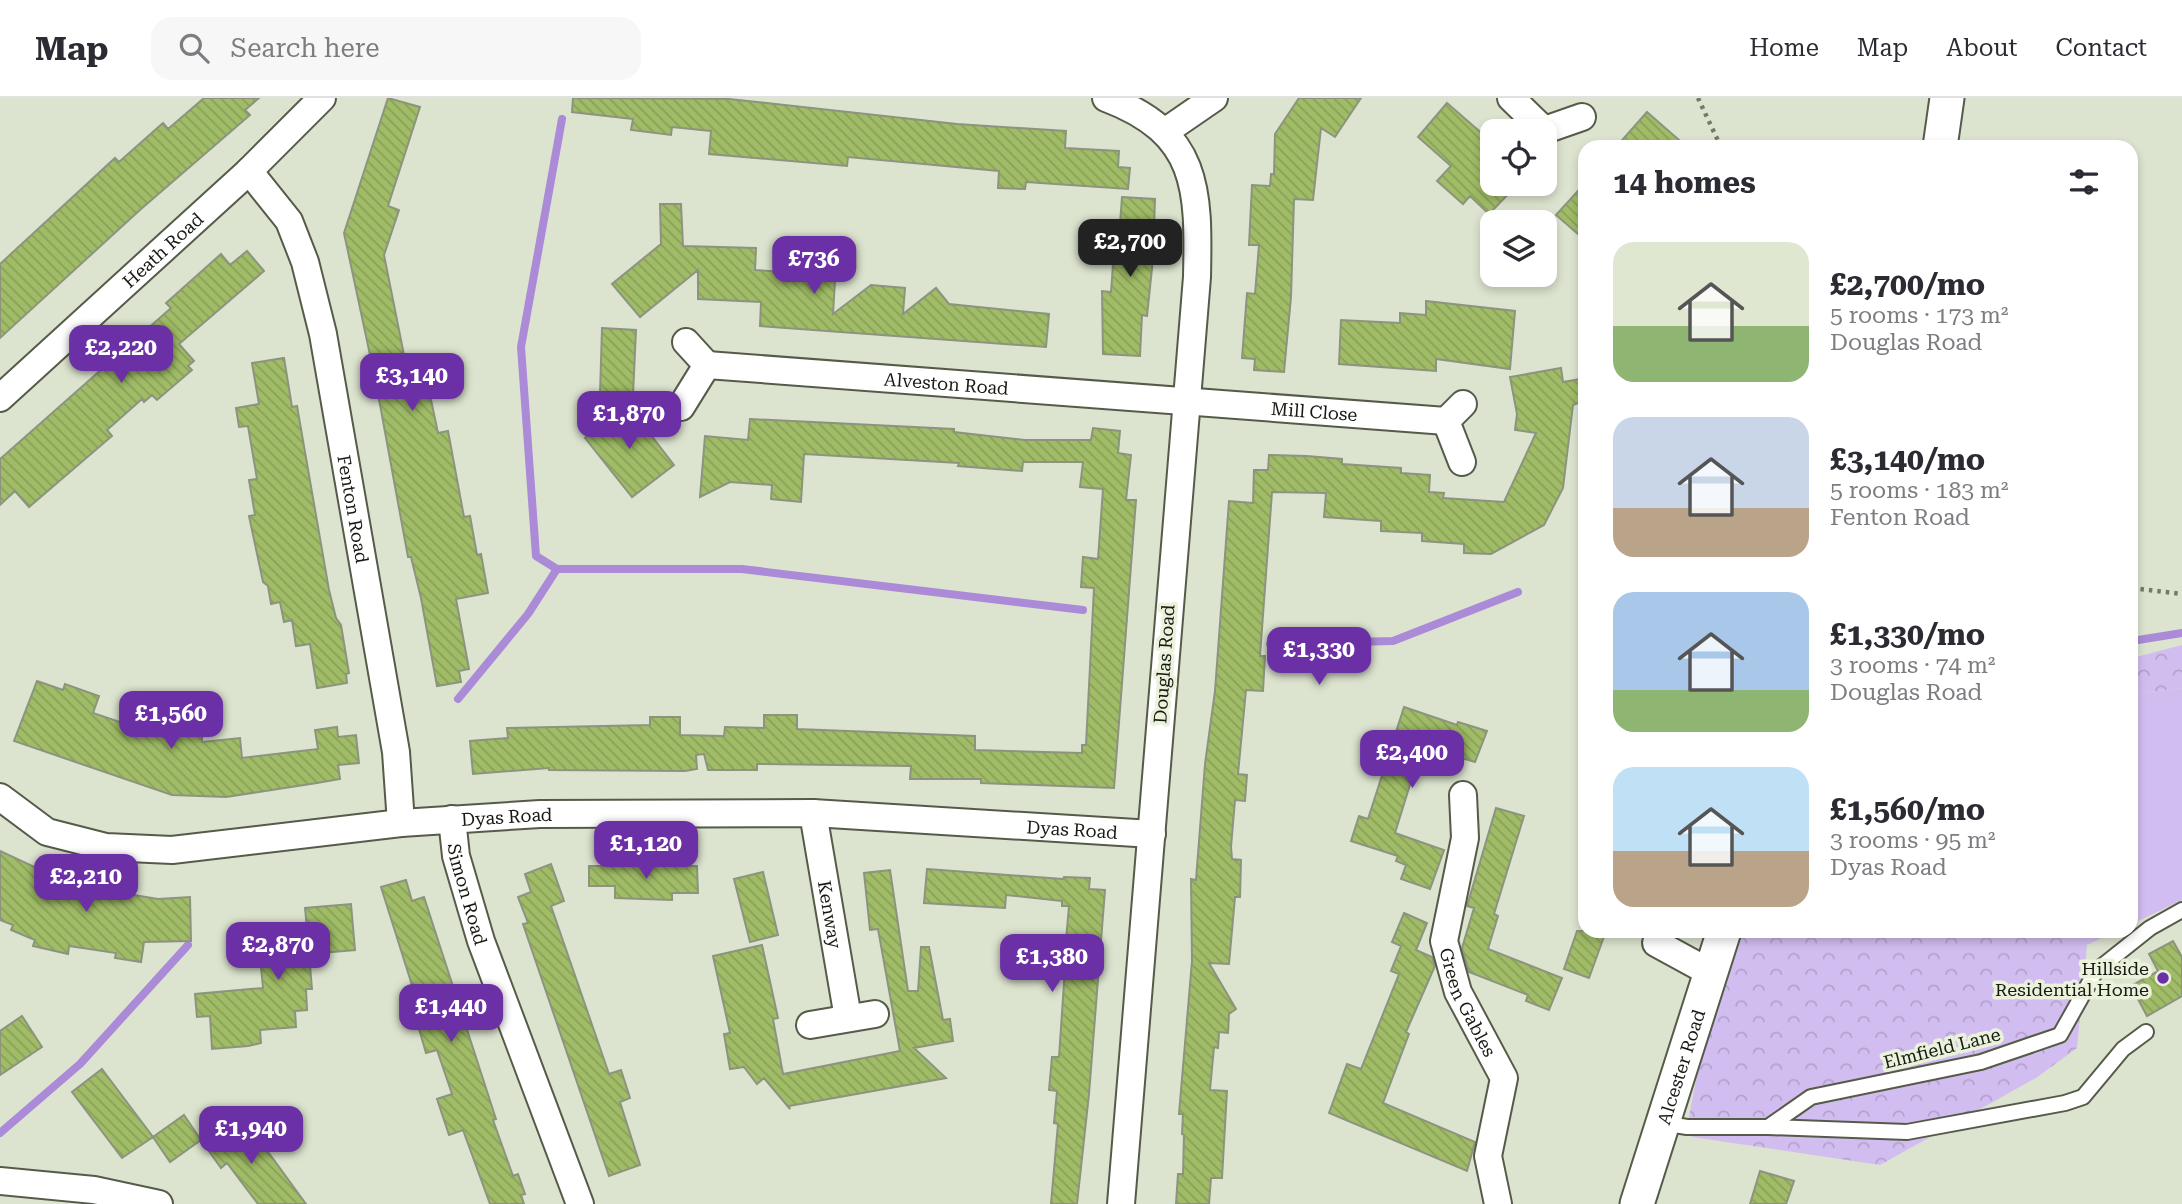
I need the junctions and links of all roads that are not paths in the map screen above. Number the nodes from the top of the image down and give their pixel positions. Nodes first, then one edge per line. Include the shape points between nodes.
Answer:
1 (322, 98) edge
2 (1106, 98) edge
3 (1214, 98) edge
4 (1511, 98) edge
5 (1947, 98) edge
6 (1582, 117) dead end
7 (1532, 119) edge
8 (1557, 125) edge
9 (1166, 131) junction
10 (1941, 140) edge
11 (249, 171) junction
12 (687, 342) dead end
13 (707, 365) junction
14 (0, 398) edge
15 (1185, 401) junction
16 (681, 407) dead end
17 (1462, 462) dead end
18 (1463, 795) dead end
19 (0, 797) edge
20 (813, 813) junction
21 (452, 819) junction
22 (401, 823) junction
23 (1152, 834) junction
24 (2182, 910) edge
25 (1658, 938) edge
26 (1722, 938) edge
27 (2137, 938) edge
28 (2138, 938) edge
29 (1710, 973) junction
30 (875, 1014) dead end
31 (848, 1018) junction
32 (810, 1025) dead end
33 (2146, 1032) dead end
34 (1662, 1123) junction
35 (1768, 1127) junction
36 (0, 1181) edge
37 (159, 1204) edge
38 (580, 1204) edge
39 (1121, 1204) edge
40 (1498, 1204) edge
41 (1637, 1204) edge

1 - 11 street, Heath Road
2 - 9 street via 1129,106
3 - 9 street
4 - 7 street
5 - 10 street
6 - 8 street
9 - 15 street, Douglas Road via 1190,174 1198,209 1197,277
11 - 14 street, Heath Road
11 - 22 street, Fenton Road via 289,221 323,334 396,752
12 - 13 street
13 - 15 street, Alveston Road
13 - 16 street
15 - 17 street, Mill Close via 1455,413
15 - 23 street, Douglas Road
18 - 40 street, Green Gables via 1465,838 1444,941 1458,992 1504,1078 1488,1156
19 - 22 street, Dyas Road via 47,832 106,847 172,850
20 - 21 street, Dyas Road via 541,814
20 - 23 street, Dyas Road
20 - 31 street, Kenway
21 - 22 street, Dyas Road
21 - 38 street, Simon Road via 456,856 481,941
23 - 39 street, Douglas Road
24 - 28 lane, Elmfield Lane
25 - 29 street via 1656,943
26 - 29 street, Alcester Road
27 - 35 lane, Elmfield Lane via 2096,971 2060,1035 1981,1062 1811,1097
29 - 34 street, Alcester Road
30 - 31 street
31 - 32 street
33 - 35 lane via 2123,1049 2083,1097 2065,1103 1907,1132
34 - 35 lane
34 - 41 street, Alcester Road
36 - 37 street via 94,1190

